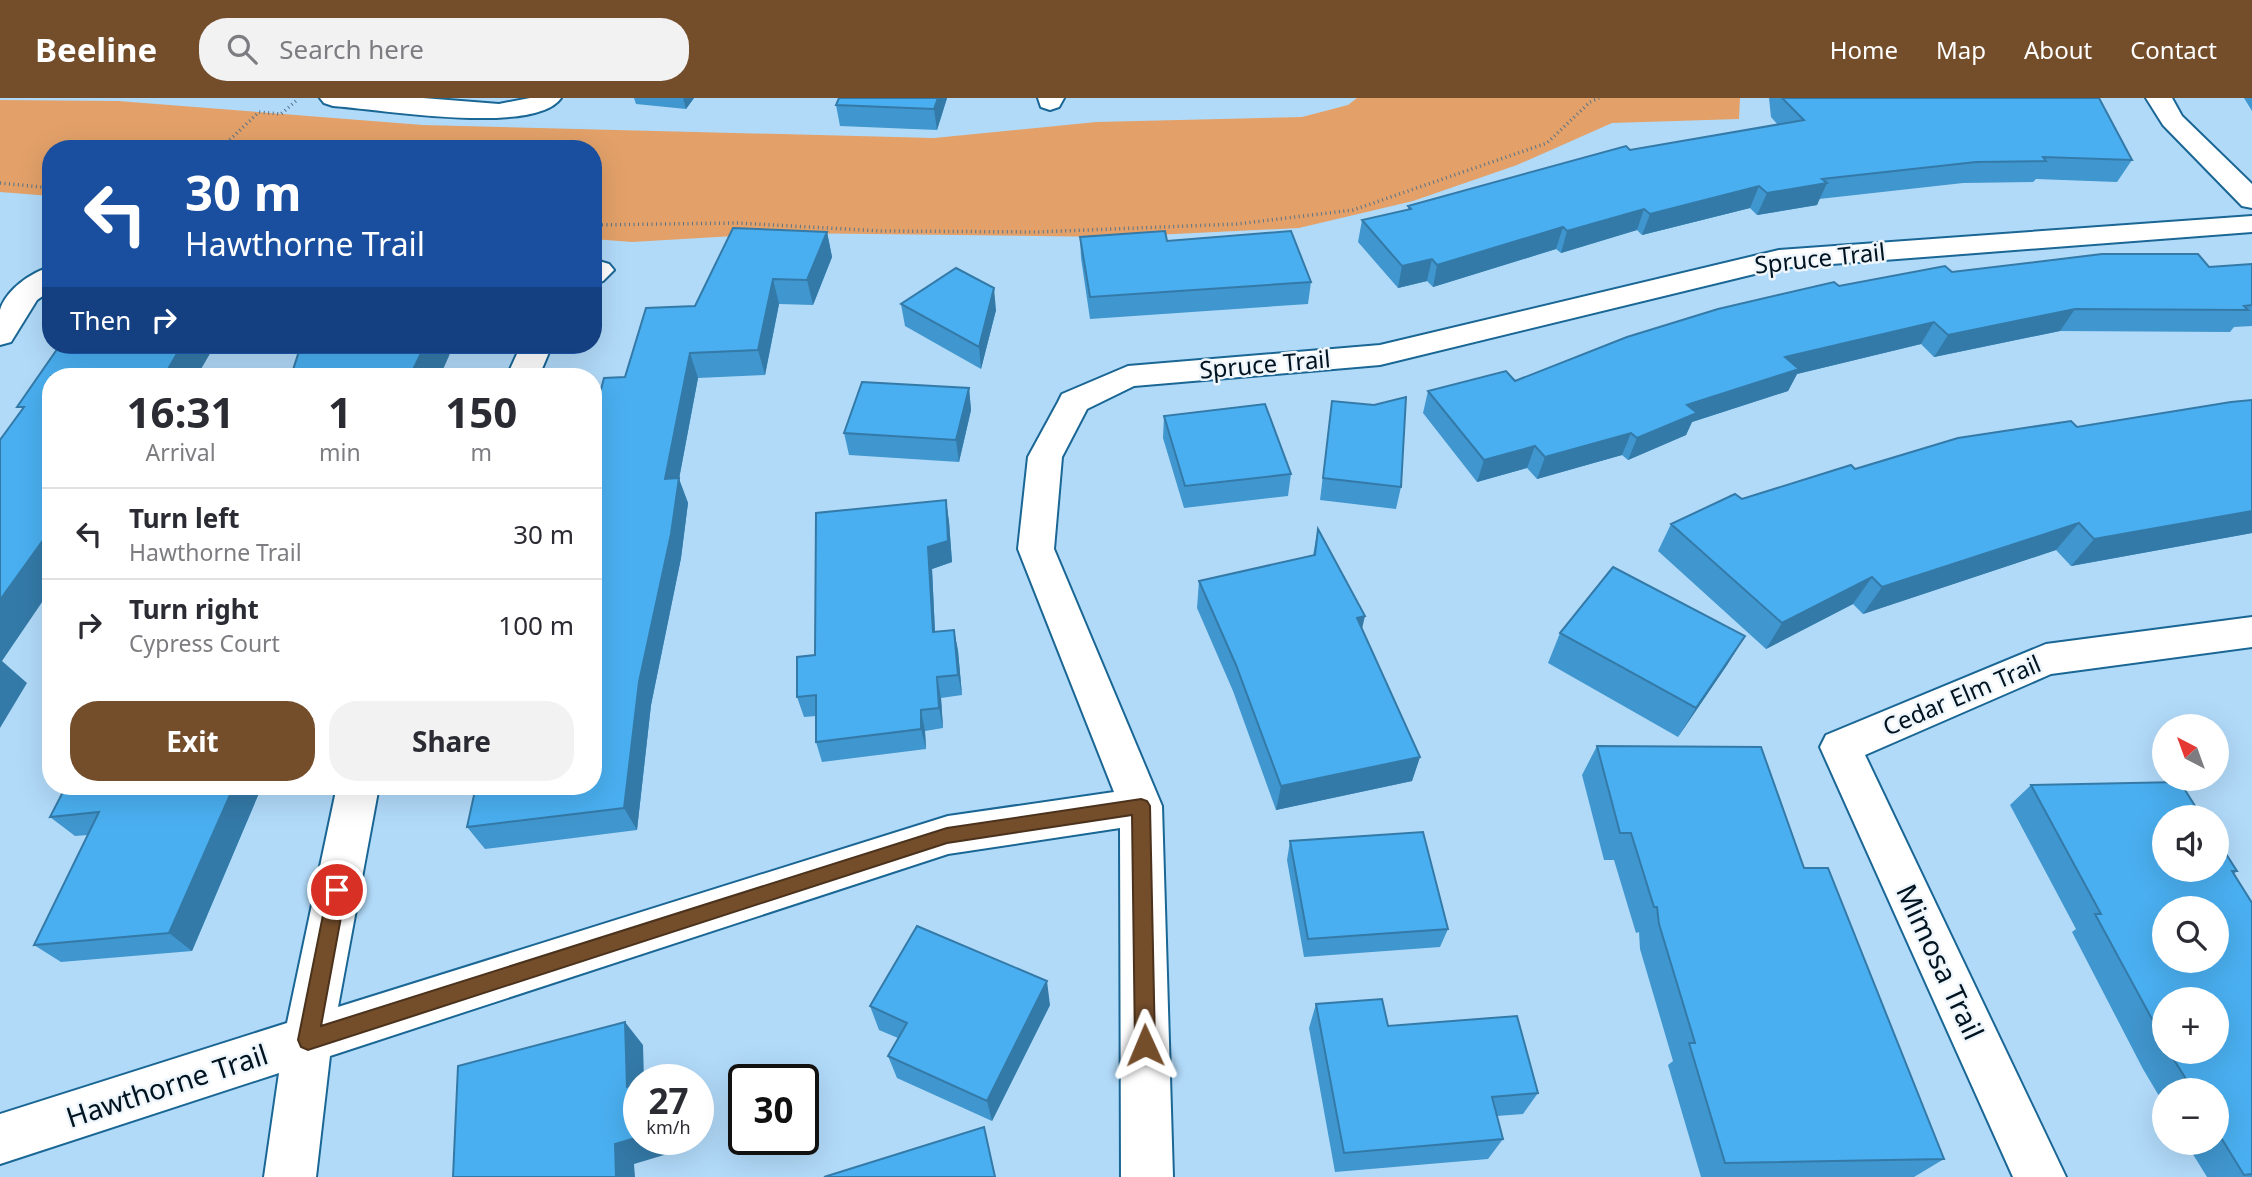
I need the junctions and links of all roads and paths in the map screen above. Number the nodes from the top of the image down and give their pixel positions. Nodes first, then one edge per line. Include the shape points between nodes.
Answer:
1 (299, 98) edge
2 (333, 98) edge
3 (548, 98) edge
4 (1599, 98) edge
5 (2159, 98) edge
6 (229, 140) edge
7 (0, 183) edge
8 (42, 187) edge
9 (2252, 200) edge
10 (2252, 224) edge
11 (602, 225) edge
12 (42, 282) edge
13 (0, 335) edge
14 (2252, 632) edge
15 (1841, 747) joint
16 (356, 795) edge
17 (1141, 806) junction
18 (308, 1040) junction
19 (0, 1139) edge
20 (290, 1177) edge
21 (1147, 1177) edge
22 (2040, 1177) edge

1 - 6 path via 281,114 259,112
2 - 3 street via 499,112 531,108
4 - 11 path via 1547,143 1353,210 1250,223 1037,232 883,231 737,223
5 - 9 street via 2172,120
7 - 8 path
10 - 17 street, Spruce Trail via 1779,259 1380,355 1128,376 1074,402 1045,457 1036,549
12 - 13 street via 25,294
14 - 15 street, Cedar Elm Trail via 2046,659
15 - 22 street, Mimosa Trail
16 - 18 street
17 - 18 street, Hawthorne Trail via 947,835
17 - 21 street, Spruce Trail
18 - 19 street, Hawthorne Trail
18 - 20 street

